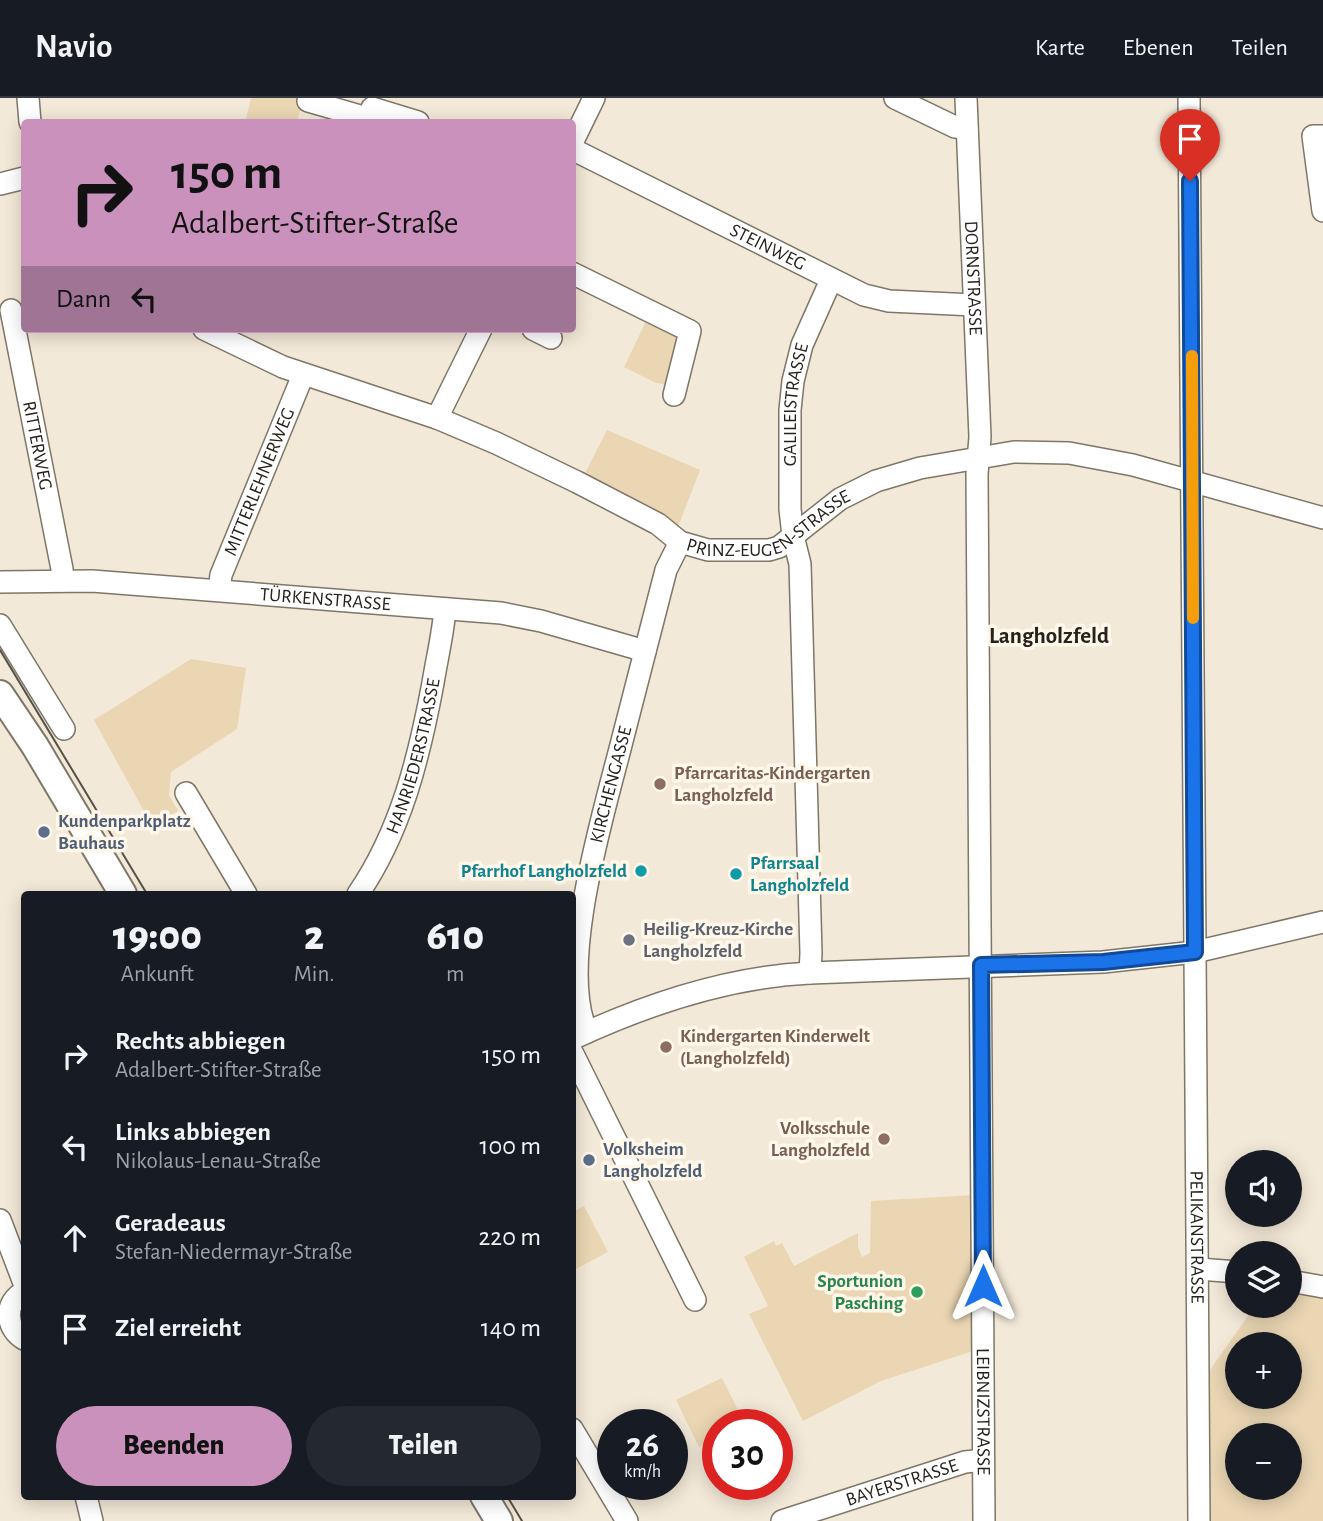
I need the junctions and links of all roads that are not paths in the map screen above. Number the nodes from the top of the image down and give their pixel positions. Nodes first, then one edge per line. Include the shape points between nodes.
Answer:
1 (594, 98) edge
2 (895, 98) edge
3 (966, 98) edge
4 (1189, 98) edge
5 (308, 101) dead end
6 (370, 112) edge
7 (404, 119) edge
8 (967, 128) junction
9 (576, 135) edge
10 (1323, 135) edge
11 (576, 151) edge
12 (21, 179) edge
13 (0, 184) edge
14 (1323, 211) edge
15 (576, 274) edge
16 (831, 280) junction
17 (974, 305) junction
18 (12, 310) edge
19 (213, 333) edge
20 (479, 333) edge
21 (303, 375) junction
22 (674, 395) dead end
23 (437, 418) junction
24 (979, 458) junction
25 (1192, 480) junction
26 (1323, 519) edge
27 (793, 536) junction
28 (680, 542) junction
29 (62, 581) junction
30 (0, 582) edge
31 (219, 590) junction
32 (445, 609) junction
33 (0, 625) edge
34 (645, 651) junction
35 (0, 694) edge
36 (64, 729) dead end
37 (186, 793) dead end
38 (121, 891) edge
39 (244, 891) edge
40 (360, 891) edge
41 (1323, 922) edge
42 (1195, 952) junction
43 (981, 965) junction
44 (810, 973) junction
45 (579, 1036) edge
46 (576, 1060) edge
47 (0, 1220) edge
48 (1199, 1269) junction
49 (1225, 1271) edge
50 (21, 1275) edge
51 (1302, 1283) edge
52 (1323, 1286) edge
53 (21, 1294) edge
54 (695, 1300) dead end
55 (13, 1337) edge
56 (576, 1436) edge
57 (984, 1460) junction
58 (87, 1500) edge
59 (486, 1500) edge
60 (794, 1519) edge
61 (92, 1521) edge
62 (499, 1521) edge
63 (626, 1521) edge
64 (984, 1521) edge
65 (1199, 1521) edge

1 - 9 street
2 - 8 street via 955,127
3 - 8 street, DORNSTRASSE
4 - 25 street, PELIKANSTRASSE
5 - 6 street
6 - 7 street
8 - 17 street, DORNSTRASSE
10 - 14 street via 1313,136
11 - 16 street, STEINWEG
12 - 13 street
15 - 22 street via 690,331
16 - 17 street, STEINWEG via 889,301
16 - 27 street, GALILEISTRASSE via 802,345 793,381
17 - 24 street, DORNSTRASSE
18 - 29 street, RITTERWEG
19 - 21 street, PRINZ-EUGEN-STRASSE
20 - 23 street
21 - 23 street, PRINZ-EUGEN-STRASSE
21 - 31 street, MITTERLEHNERWEG via 221,575
23 - 28 street, PRINZ-EUGEN-STRASSE via 577,482 658,524
24 - 25 street, PRINZ-EUGEN-STRASSE via 1014,452 1069,453
24 - 27 street, PRINZ-EUGEN-STRASSE via 920,468 870,484 840,499
24 - 43 street, DORNSTRASSE
25 - 26 street, PRINZ-EUGEN-STRASSE
25 - 42 street, PELIKANSTRASSE
27 - 28 street, PRINZ-EUGEN-STRASSE via 769,550 708,550
27 - 44 street, GALILEISTRASSE via 800,564
28 - 34 street, KIRCHENGASSE via 666,570
29 - 30 street, TÜRKENSTRASSE
29 - 31 street, TÜRKENSTRASSE
31 - 32 street, TÜRKENSTRASSE
32 - 34 street, TÜRKENSTRASSE via 520,616
32 - 40 street, HANRIEDERSTRASSE via 411,783 380,857
33 - 36 street
34 - 45 street, KIRCHENGASSE via 590,868 580,932
35 - 38 main road
37 - 39 street
41 - 42 street
42 - 43 street via 1103,962
42 - 48 street, PELIKANSTRASSE
43 - 44 street
43 - 57 street, LEIBNIZSTRASSE
44 - 45 street via 701,991
46 - 54 street
47 - 50 street
48 - 49 street
48 - 65 street, PELIKANSTRASSE
51 - 52 street
53 - 55 street via 10,1308
56 - 63 street
57 - 60 street, BAYERSTRASSE via 965,1462
57 - 64 street, LEIBNIZSTRASSE
58 - 61 street
59 - 62 main road

